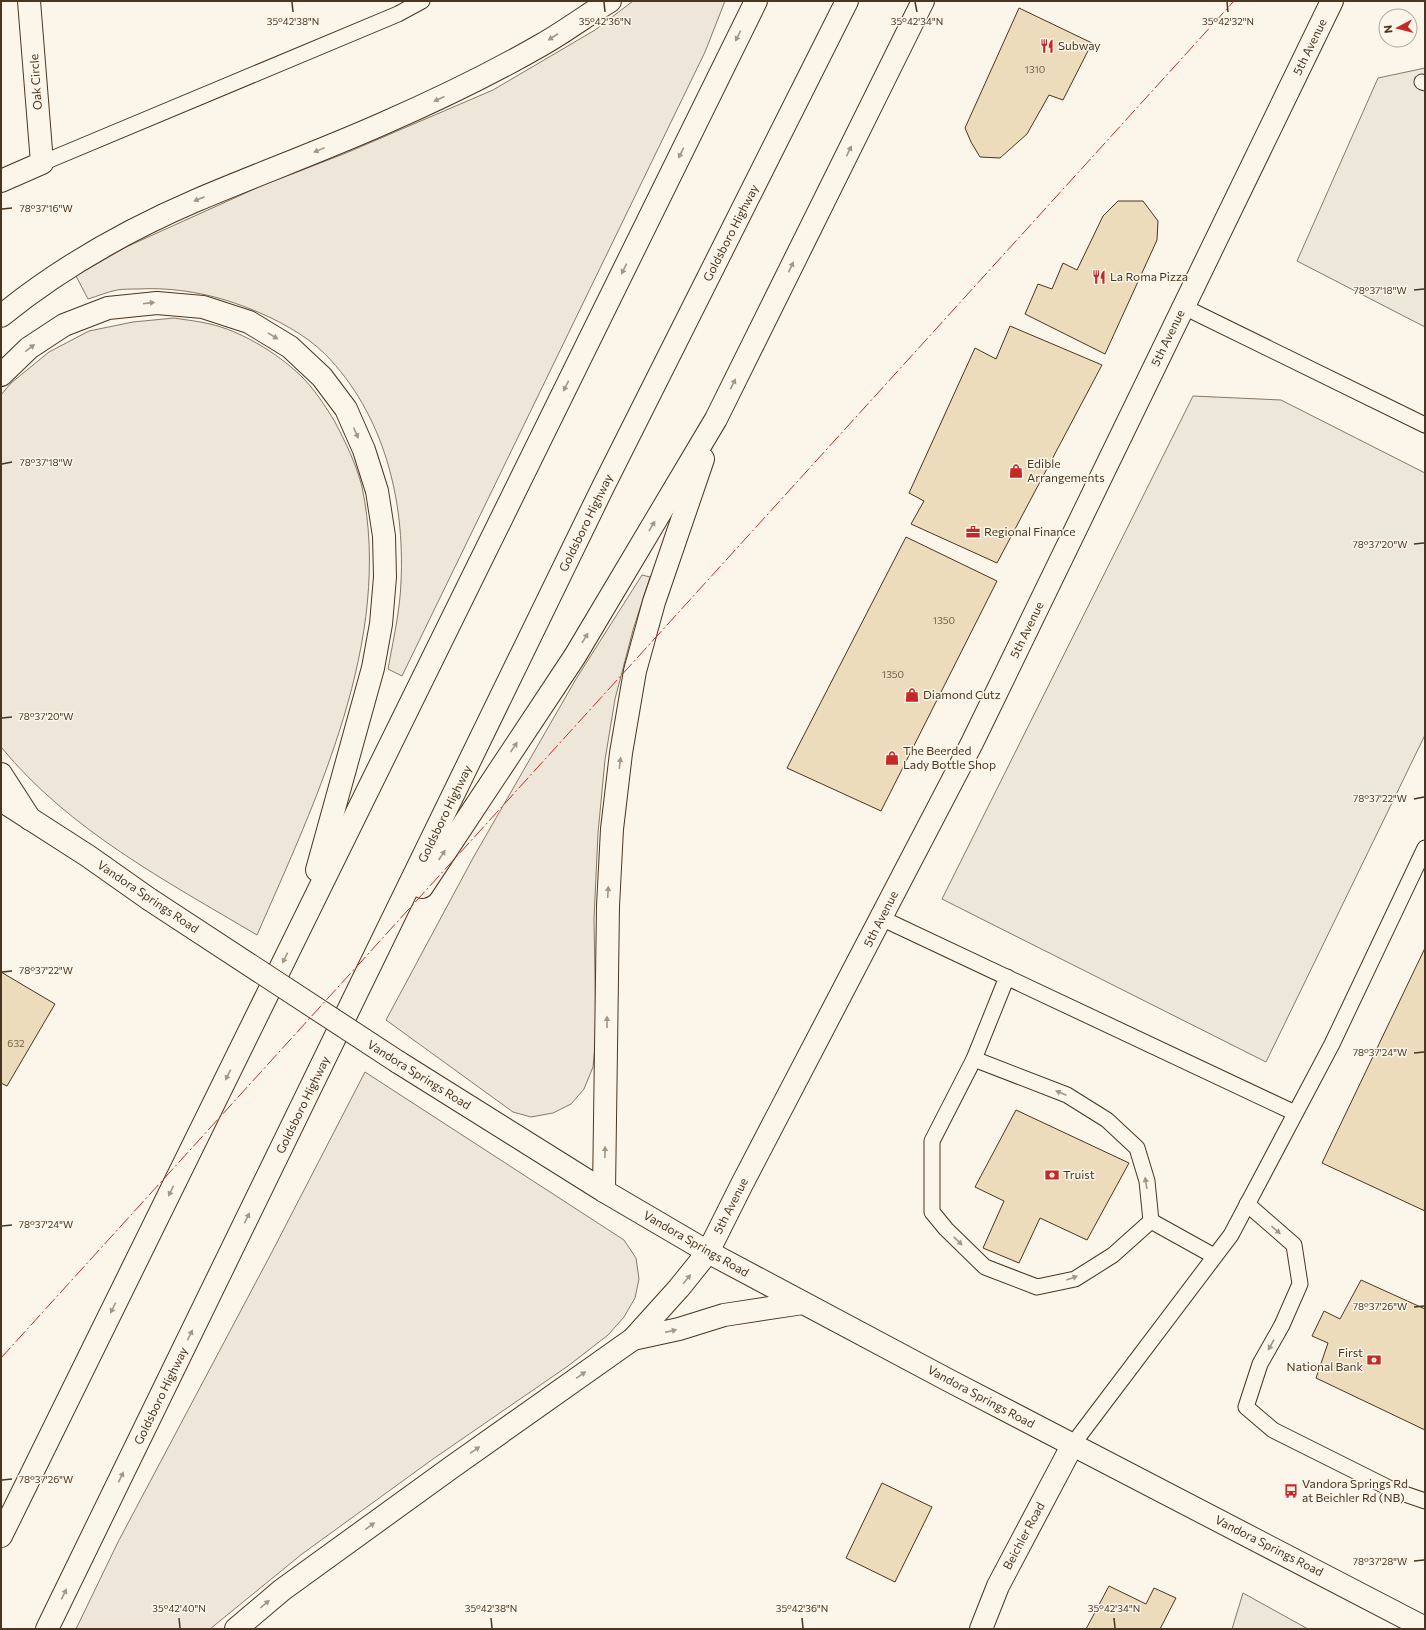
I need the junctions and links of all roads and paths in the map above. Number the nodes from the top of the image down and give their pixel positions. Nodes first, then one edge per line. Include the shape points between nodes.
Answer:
1 (29, 1) edge
2 (422, 1) edge
3 (610, 1) edge
4 (756, 1) edge
5 (846, 1) edge
6 (922, 1) edge
7 (1332, 1) edge
8 (42, 163) junction
9 (1, 181) edge
10 (1184, 307) junction
11 (1, 316) edge
12 (1, 374) edge
13 (716, 419) junction
14 (1425, 425) edge
15 (1, 774) edge
16 (1, 800) edge
17 (30, 819) junction
18 (1425, 848) edge
19 (881, 918) junction
20 (302, 923) junction
21 (374, 958) junction
22 (1007, 977) junction
23 (974, 1060) junction
24 (1295, 1113) junction
25 (604, 1191) junction
26 (1247, 1204) junction
27 (1151, 1221) junction
28 (708, 1252) junction
29 (1214, 1256) junction
30 (803, 1303) junction
31 (633, 1339) junction
32 (1072, 1444) junction
33 (1425, 1501) edge
34 (1, 1536) edge
35 (1425, 1628) edge
36 (47, 1629) edge
37 (236, 1629) edge
38 (981, 1629) edge

1 - 8 main road, Oak Circle
2 - 8 lane via 398,14
3 -> 11 main road via 543,44 460,89 380,125 195,201 126,234 63,270
4 -> 20 main road
5 - 21 main road, Goldsboro Highway via 602,489
13 -> 6 main road
7 - 10 main road, 5th Avenue
8 - 9 main road
10 - 14 lane
10 - 19 main road, 5th Avenue via 972,743
12 -> 20 main road via 29,348 64,325 108,308 157,302 203,307 249,322 290,347 322,377 346,409 364,450 377,491 384,536 385,577 381,624 358,724
21 -> 13 main road via 575,656
25 -> 13 main road via 608,906 612,829 621,753 635,671 654,602
15 - 17 main road
16 - 17 main road, Vandora Springs Road
17 - 25 main road, Vandora Springs Road, bridge via 398,1062
18 - 24 lane via 1332,1044
19 - 22 lane
19 - 28 main road, 5th Avenue
20 -> 34 main road
36 -> 21 main road, Goldsboro Highway
22 - 23 lane
22 - 24 lane
27 -> 23 lane via 1147,1181 1137,1148 1107,1120 1067,1095
23 -> 27 lane via 932,1142 932,1212 984,1267 1037,1287 1075,1279 1113,1255
24 - 26 lane
25 - 28 main road, Vandora Springs Road
26 - 29 lane via 1231,1235
26 -> 33 lane via 1294,1245 1300,1284 1282,1325 1260,1364 1246,1407 1273,1430 1393,1490
27 - 29 lane
28 - 30 main road, Vandora Springs Road
31 -> 28 main road, 5th Avenue
29 - 32 lane
31 -> 30 main road via 679,1329 724,1315
30 - 32 main road, Vandora Springs Road
37 -> 31 main road via 282,1590
32 - 35 main road, Vandora Springs Road
32 - 38 main road, Beichler Road via 998,1586

